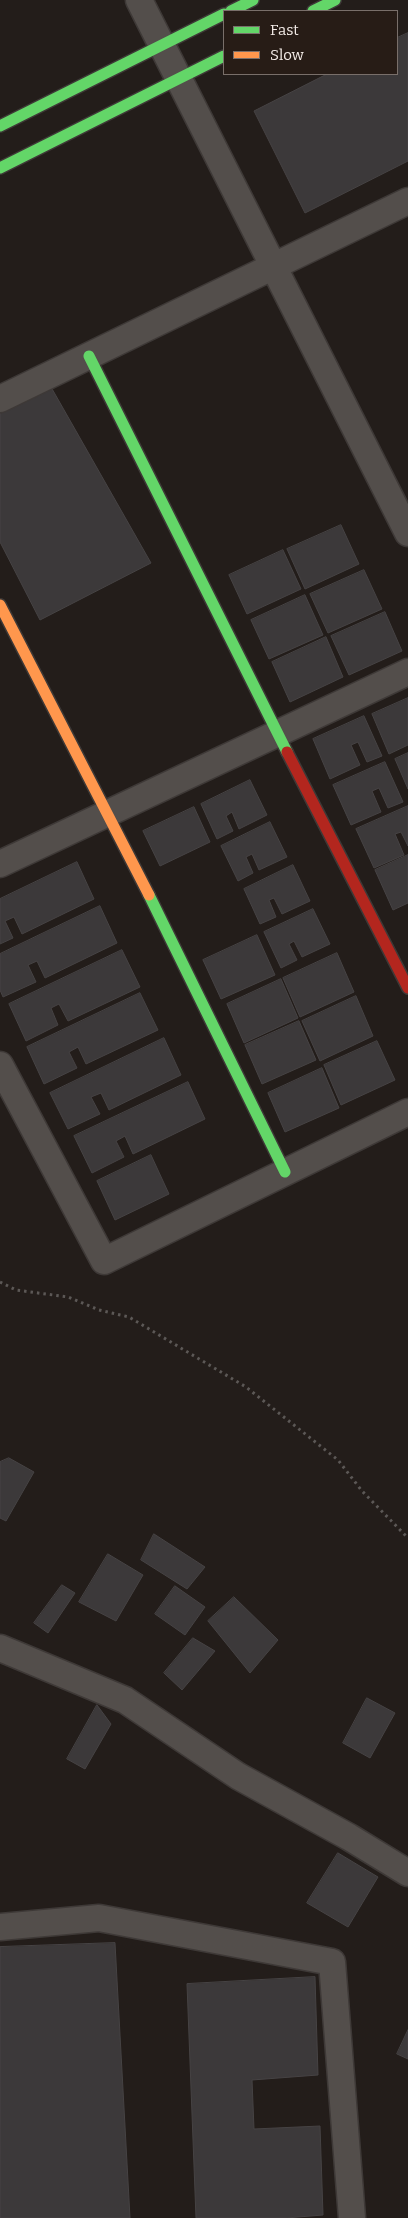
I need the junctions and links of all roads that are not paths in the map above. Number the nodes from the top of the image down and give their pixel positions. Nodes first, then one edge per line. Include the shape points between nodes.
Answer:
1 (139, 0) edge
2 (253, 0) edge
3 (336, 0) edge
4 (233, 10) edge
5 (315, 10) edge
6 (223, 15) edge
7 (162, 46) junction
8 (223, 56) edge
9 (179, 78) junction
10 (0, 126) edge
11 (0, 168) edge
12 (408, 201) edge
13 (274, 267) junction
14 (89, 356) junction
15 (0, 398) edge
16 (408, 533) edge
17 (0, 605) edge
18 (408, 672) edge
19 (278, 734) junction
20 (108, 814) junction
21 (0, 864) edge
22 (408, 988) edge
23 (0, 1065) edge
24 (408, 1112) edge
25 (285, 1172) junction
26 (0, 1648) edge
27 (408, 1873) edge
28 (0, 1927) edge
29 (352, 2218) edge

1 - 7 street
2 - 4 street
3 - 5 street
6 - 7 street
7 - 9 street
7 - 10 street
8 - 9 street
9 - 11 street
9 - 13 street
12 - 13 street
13 - 14 street
13 - 16 street
14 - 15 street
14 - 19 street
17 - 20 street
18 - 19 street
19 - 20 street
19 - 22 street
20 - 21 street
20 - 25 street
23 - 25 street via 104,1261
24 - 25 street
26 - 27 street via 125,1700 238,1776
28 - 29 street via 99,1918 332,1962

